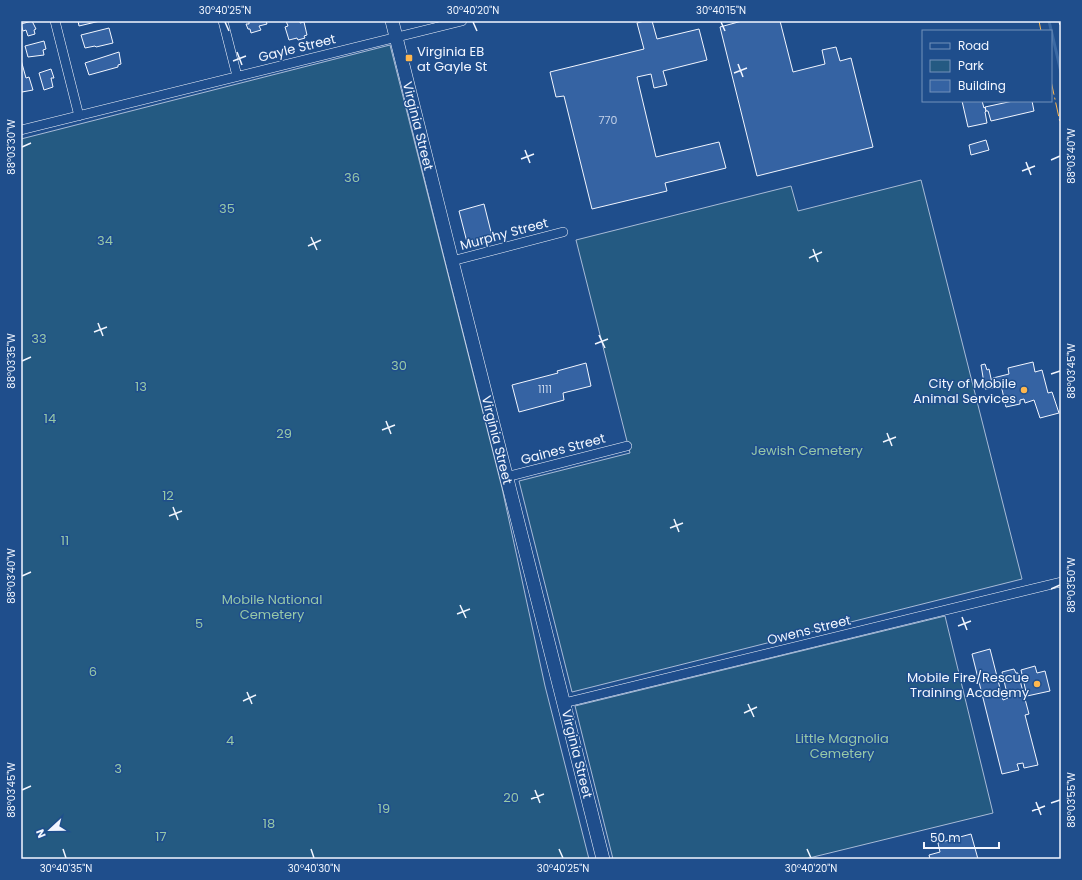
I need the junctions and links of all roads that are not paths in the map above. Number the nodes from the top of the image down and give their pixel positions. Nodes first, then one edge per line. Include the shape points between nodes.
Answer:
1 (55, 21) edge
2 (223, 21) edge
3 (392, 21) edge
4 (462, 21) edge
5 (396, 37) junction
6 (237, 76) junction
7 (79, 116) junction
8 (21, 130) edge
9 (563, 232) dead end
10 (452, 261) junction
11 (627, 446) dead end
12 (506, 477) junction
13 (1061, 582) edge
14 (564, 703) junction
15 (603, 859) edge

1 - 7 street
2 - 6 street
3 - 5 street, Virginia Street
4 - 5 street, Gayle Street
5 - 6 street, Gayle Street
5 - 10 street, Virginia Street
6 - 7 street, Gayle Street
7 - 8 street, Gayle Street
9 - 10 street, Murphy Street
10 - 12 street, Virginia Street
11 - 12 street, Gaines Street
12 - 14 street, Virginia Street
13 - 14 street, Owens Street
14 - 15 street, Virginia Street

